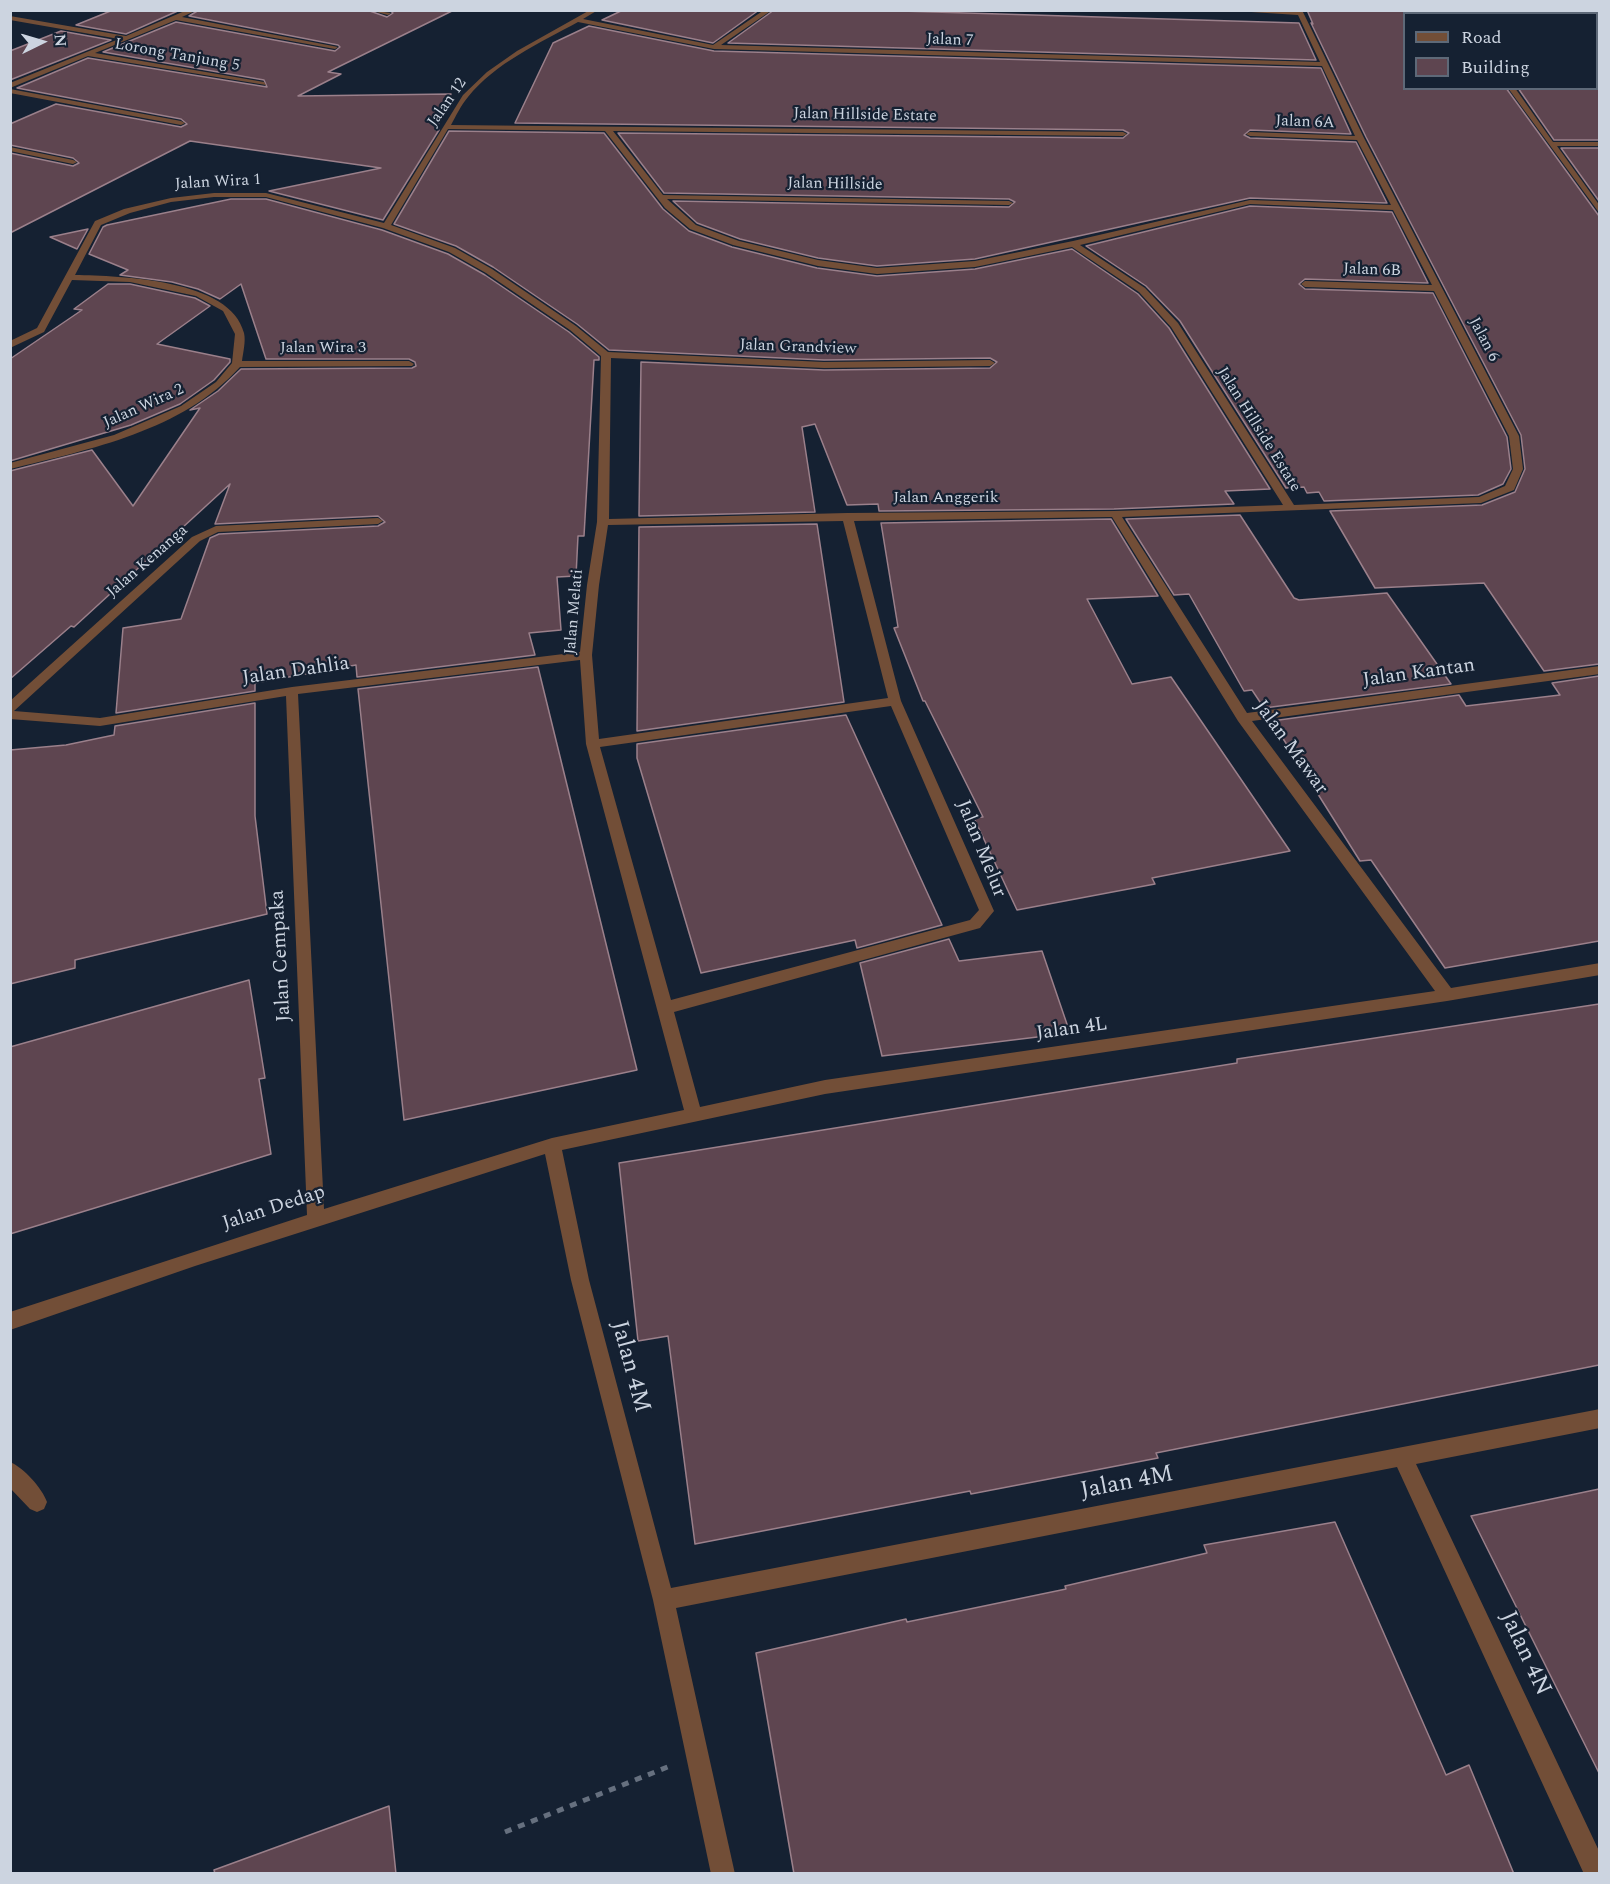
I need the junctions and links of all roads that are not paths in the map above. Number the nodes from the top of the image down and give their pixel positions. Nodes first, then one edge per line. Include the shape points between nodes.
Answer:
1 (194, 10) edge
2 (372, 10) edge
3 (595, 10) edge
4 (769, 10) edge
5 (1223, 10) edge
6 (1299, 12) edge
7 (388, 13) dead end
8 (10, 18) edge
9 (176, 18) junction
10 (578, 20) junction
11 (126, 38) junction
12 (714, 47) junction
13 (335, 48) dead end
14 (86, 54) junction
15 (1324, 64) junction
16 (264, 84) dead end
17 (10, 86) edge
18 (1512, 90) edge
19 (10, 91) edge
20 (181, 123) dead end
21 (448, 127) junction
22 (607, 128) junction
23 (1124, 134) dead end
24 (1250, 134) dead end
25 (1360, 138) junction
26 (1550, 144) junction
27 (1599, 144) edge
28 (10, 149) edge
29 (74, 162) dead end
30 (660, 197) junction
31 (1010, 203) dead end
32 (1397, 207) junction
33 (1599, 212) edge
34 (386, 226) junction
35 (1073, 244) junction
36 (69, 277) junction
37 (1305, 284) dead end
38 (1437, 288) junction
39 (10, 345) edge
40 (606, 355) junction
41 (990, 363) dead end
42 (237, 364) junction
43 (409, 364) dead end
44 (10, 466) edge
45 (1290, 508) junction
46 (1115, 514) junction
47 (847, 516) junction
48 (378, 521) dead end
49 (603, 522) junction
50 (586, 655) junction
51 (1599, 670) edge
52 (292, 690) junction
53 (895, 701) junction
54 (10, 708) edge
55 (10, 715) edge
56 (1243, 718) junction
57 (593, 744) junction
58 (1599, 969) edge
59 (1447, 995) junction
60 (665, 1008) junction
61 (694, 1115) junction
62 (552, 1145) junction
63 (316, 1220) junction
64 (10, 1321) edge
65 (1599, 1418) edge
66 (1402, 1457) junction
67 (10, 1472) edge
68 (37, 1502) dead end
69 (664, 1600) junction
70 (723, 1874) edge
71 (1597, 1874) edge

1 - 9 street
2 - 7 street
3 - 10 street, Jalan 12
4 - 12 street
5 - 6 street
6 - 15 street, Jalan 6
8 - 11 street
9 - 11 street
9 - 13 street
10 - 12 street, Jalan 7
10 - 21 street, Jalan 12 via 489,73 465,96
11 - 14 street
12 - 15 street, Jalan 7
14 - 16 street, Lorong Tanjung 5
14 - 17 street
15 - 25 street, Jalan 6
18 - 26 street
19 - 20 street
21 - 22 street, Jalan Hillside Estate
21 - 34 street, Jalan 12
22 - 23 street, Jalan Hillside Estate
22 - 30 street
24 - 25 street, Jalan 6A
25 - 32 street, Jalan 6
26 - 27 street
26 - 33 street
28 - 29 street
30 - 31 street, Jalan Hillside
30 - 35 street via 693,227 736,243 818,264 877,271 975,264
32 - 35 street via 1250,202
32 - 38 street, Jalan 6
34 - 36 street, Jalan Wira 1 via 266,195 171,200 98,223
34 - 40 street via 452,250 489,271
35 - 45 street, Jalan Hillside Estate via 1142,290 1175,326
36 - 39 street, Jalan Wira 1 via 41,330
36 - 42 street via 130,279 199,294 227,309 240,334
37 - 38 street, Jalan 6B
38 - 45 street, Jalan 6 via 1515,436 1518,469 1510,488 1481,500
40 - 41 street, Jalan Grandview via 824,365
40 - 49 street, Jalan Melati
42 - 43 street, Jalan Wira 3
42 - 44 street, Jalan Wira 2 via 219,384 186,408 118,437
45 - 46 street, Jalan Anggerik
46 - 47 street, Jalan Anggerik
46 - 56 street, Jalan Mawar
47 - 49 street, Jalan Anggerik
47 - 53 street, Jalan Melur
48 - 54 street, Jalan Kenanga via 216,529 196,539
49 - 50 street, Jalan Melati
50 - 52 street, Jalan Dahlia
50 - 57 street, Jalan Melati
51 - 56 street, Jalan Kantan
52 - 55 street, Jalan Dahlia via 100,722
52 - 63 street, Jalan Cempaka
53 - 57 street
53 - 60 street, Jalan Melur via 987,911 975,924
56 - 59 street, Jalan Mawar
57 - 60 street, Jalan Melati
58 - 59 street, Jalan 4L
59 - 61 street, Jalan 4L via 825,1087
60 - 61 street, Jalan Melati
61 - 62 street, Jalan 4L
62 - 63 street, Jalan Dedap
62 - 69 street, Jalan 4M via 580,1280
63 - 64 street, Jalan Dedap
65 - 66 street, Jalan 4M
66 - 69 street, Jalan 4M
66 - 71 street, Jalan 4N
67 - 68 street
69 - 70 street, Jalan 4M

